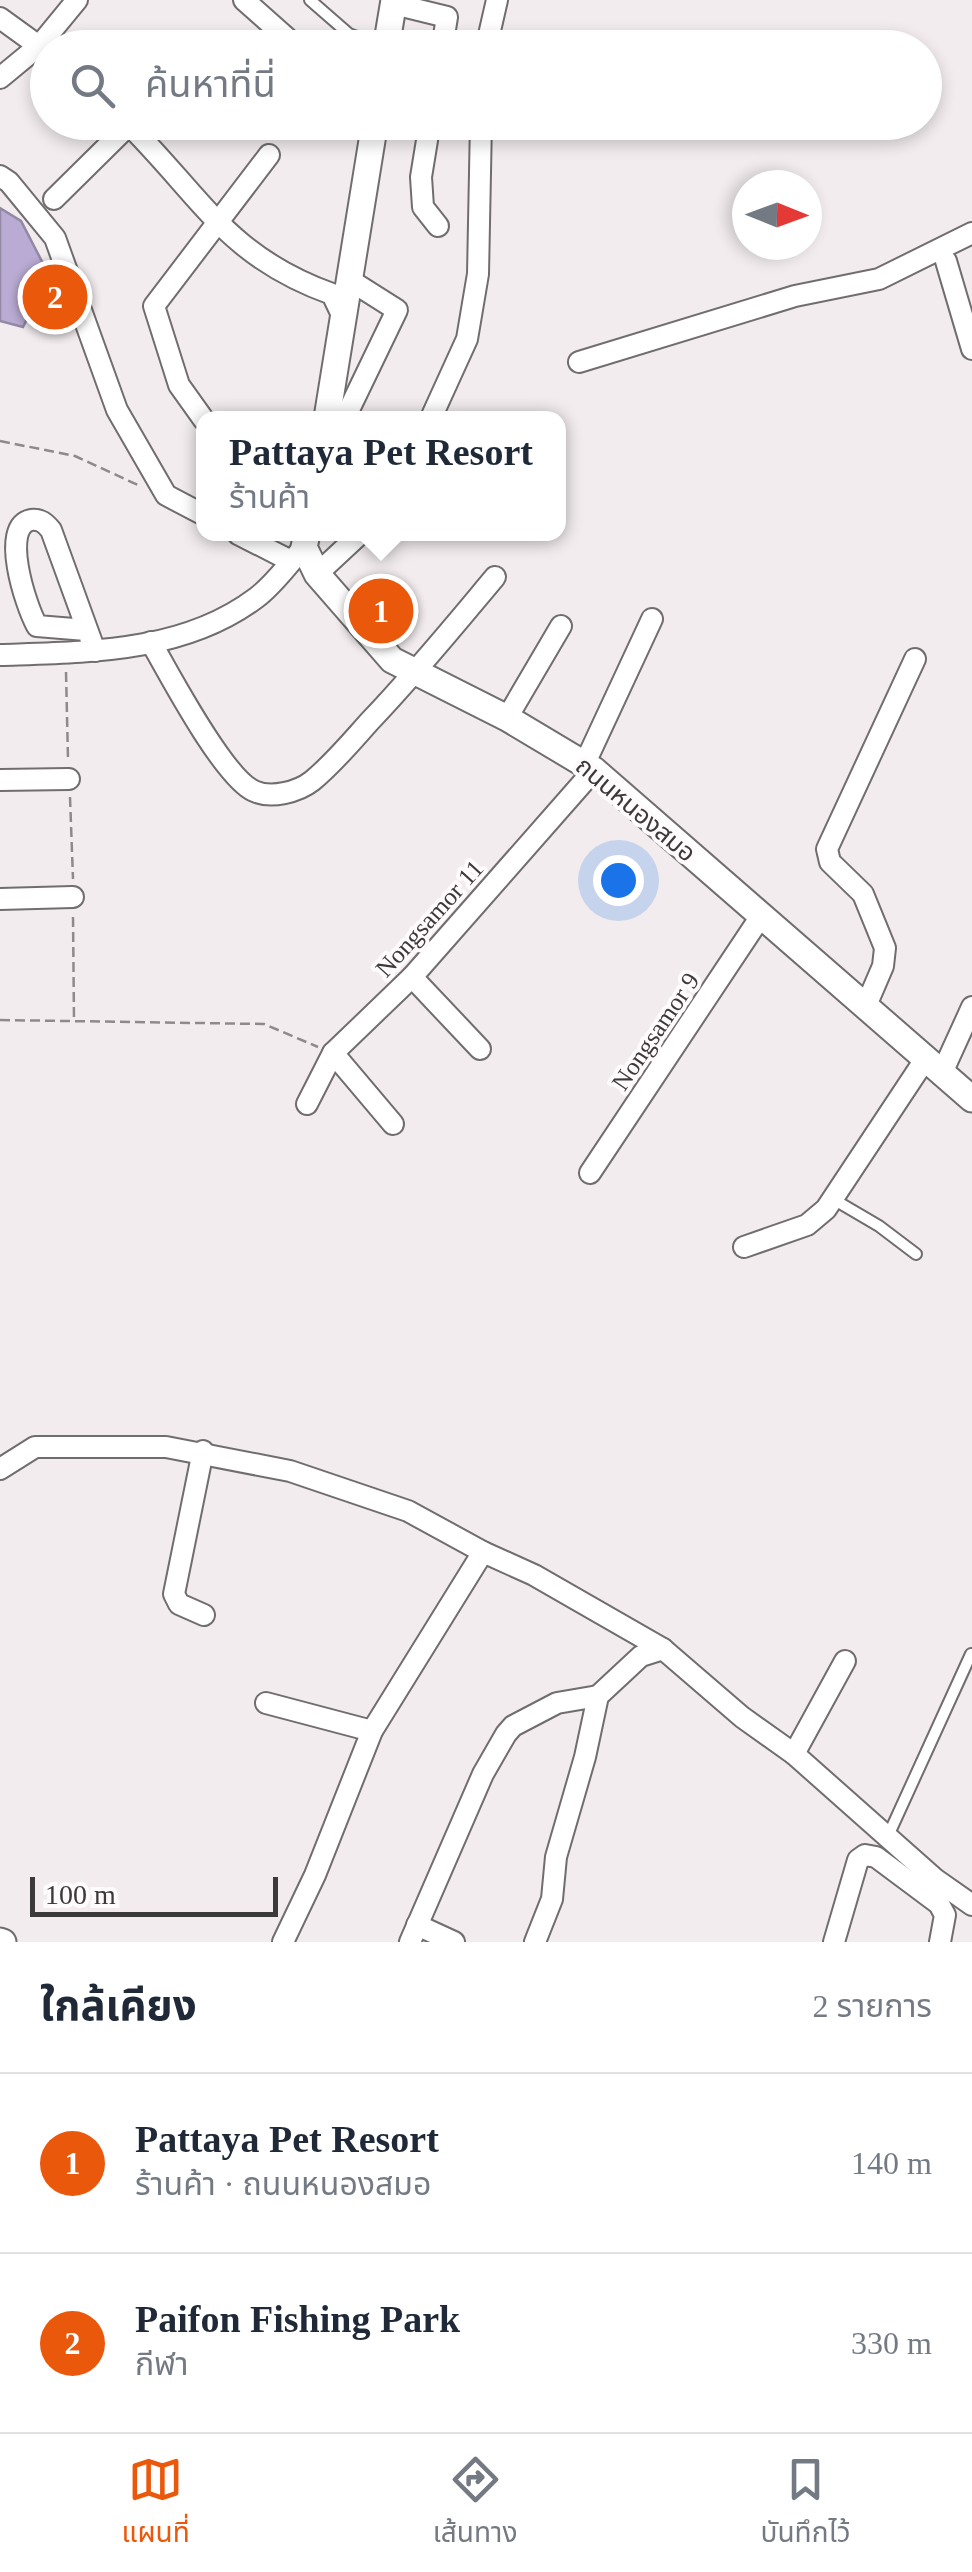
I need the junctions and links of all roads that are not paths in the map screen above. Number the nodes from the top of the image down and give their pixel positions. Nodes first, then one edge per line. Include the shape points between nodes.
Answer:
1 (77, 0) edge
2 (244, 0) edge
3 (310, 0) edge
4 (497, 0) edge
5 (394, 2) edge
6 (0, 18) edge
7 (57, 30) edge
8 (278, 30) edge
9 (344, 30) edge
10 (389, 30) edge
11 (444, 30) edge
12 (490, 30) edge
13 (30, 39) edge
14 (30, 58) edge
15 (0, 78) edge
16 (113, 140) edge
17 (143, 140) edge
18 (372, 140) edge
19 (427, 140) edge
20 (482, 140) edge
21 (269, 155) dead end
22 (0, 176) edge
23 (54, 199) dead end
24 (217, 223) junction
25 (438, 226) dead end
26 (972, 233) edge
27 (946, 261) dead end
28 (348, 280) junction
29 (342, 315) junction
30 (972, 349) edge
31 (579, 362) dead end
32 (198, 411) edge
33 (328, 411) edge
34 (348, 411) edge
35 (434, 411) edge
36 (196, 511) edge
37 (271, 541) edge
38 (352, 541) edge
39 (300, 547) edge
40 (317, 574) junction
41 (495, 577) dead end
42 (652, 619) dead end
43 (562, 626) dead end
44 (86, 630) junction
45 (151, 642) junction
46 (95, 651) junction
47 (0, 656) edge
48 (916, 659) dead end
49 (415, 673) junction
50 (506, 718) junction
51 (590, 766) junction
52 (69, 779) road end
53 (0, 780) edge
54 (73, 897) road end
55 (0, 899) edge
56 (762, 916) junction
57 (412, 978) junction
58 (864, 1008) junction
59 (972, 1008) edge
60 (480, 1049) dead end
61 (333, 1053) junction
62 (933, 1068) junction
63 (972, 1100) edge
64 (308, 1104) dead end
65 (394, 1124) dead end
66 (590, 1173) dead end
67 (833, 1199) junction
68 (744, 1247) dead end
69 (916, 1254) dead end
70 (203, 1452) junction
71 (0, 1470) edge
72 (483, 1552) junction
73 (204, 1614) dead end
74 (662, 1649) junction
75 (971, 1654) edge
76 (846, 1661) dead end
77 (598, 1696) junction
78 (266, 1703) dead end
79 (372, 1731) junction
80 (794, 1754) junction
81 (888, 1837) junction
82 (972, 1906) edge
83 (414, 1934) edge
84 (283, 1942) edge
85 (454, 1942) edge
86 (535, 1942) edge
87 (834, 1942) edge
88 (940, 1942) edge

1 - 7 street
2 - 8 street
3 - 9 lane
4 - 12 street
5 - 10 street
5 - 11 street via 446,16
6 - 13 street
14 - 15 street
16 - 23 street
17 - 24 street
18 - 28 street
19 - 25 street via 423,206
20 - 35 street via 478,274 467,339
21 - 24 street
22 - 36 street via 54,238 117,410 166,496
24 - 29 street via 292,280 332,294
24 - 32 street via 154,306 179,385
26 - 31 street via 879,279 794,296
27 - 30 street
28 - 29 street
28 - 34 street via 397,310
29 - 33 street
37 - 39 street
38 - 40 street
39 - 40 street, ถนนหนองสมอ
39 - 45 street via 258,597 206,628
40 - 49 street, ถนนหนองสมอ via 392,660
41 - 49 street
42 - 51 street, Nongsamor 11
43 - 50 street
44 - 44 street via 51,530 36,520 15,528 15,564 37,626
44 - 46 street
45 - 46 street
45 - 49 street via 235,776 258,793 309,784
46 - 47 street
48 - 58 street via 828,846 830,862 863,894 884,948
49 - 50 street, ถนนหนองสมอ
50 - 51 street, ถนนหนองสมอ
51 - 56 street, ถนนหนองสมอ
51 - 57 street, Nongsamor 11
52 - 53 street
54 - 55 street
56 - 58 street, ถนนหนองสมอ
56 - 66 street, Nongsamor 9
57 - 60 street
57 - 61 street, Nongsamor 11
58 - 62 street, ถนนหนองสมอ
59 - 62 street
61 - 64 street, Nongsamor 11
61 - 65 street
62 - 63 street, ถนนหนองสมอ
62 - 67 street
67 - 68 street via 807,1225
67 - 69 lane
70 - 71 street via 35,1447
70 - 72 street via 290,1471 408,1512
70 - 73 street via 174,1594 178,1604
72 - 74 street
72 - 79 street
74 - 77 street via 641,1656
74 - 80 street
75 - 81 lane
76 - 80 street
77 - 83 street via 557,1703 506,1734
77 - 86 street via 556,1858 552,1899
78 - 79 street
79 - 84 street
80 - 81 street
81 - 82 street
83 - 85 street
87 - 88 street via 858,1860 866,1855 939,1904 946,1915

